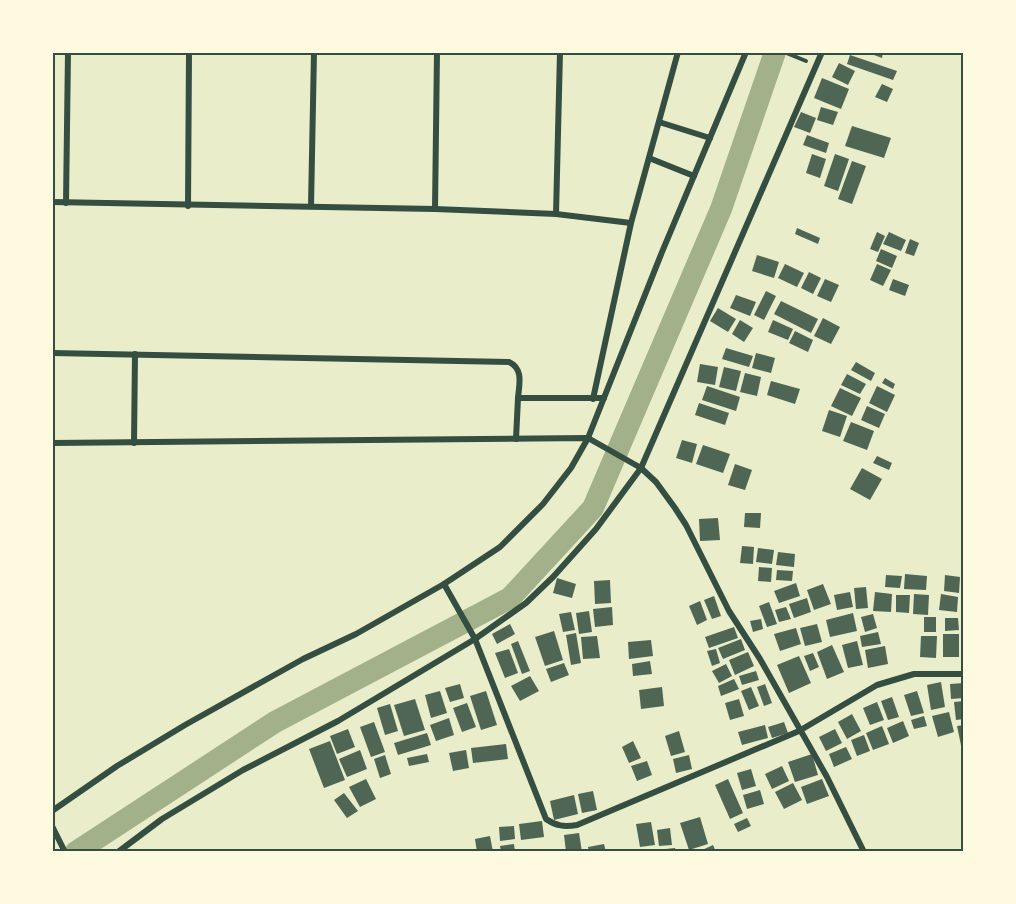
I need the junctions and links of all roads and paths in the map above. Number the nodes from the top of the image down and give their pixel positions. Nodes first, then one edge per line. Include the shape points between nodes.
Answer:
1 (68, 52) edge
2 (189, 52) edge
3 (314, 52) edge
4 (437, 52) edge
5 (560, 52) edge
6 (678, 52) edge
7 (746, 52) edge
8 (783, 52) edge
9 (822, 52) edge
10 (804, 60) dead end
11 (659, 122) junction
12 (710, 138) junction
13 (649, 158) junction
14 (694, 176) junction
15 (52, 202) edge
16 (66, 202) junction
17 (188, 206) junction
18 (311, 206) junction
19 (435, 209) junction
20 (556, 214) junction
21 (631, 223) junction
22 (52, 353) edge
23 (135, 354) junction
24 (518, 398) junction
25 (593, 399) junction
26 (604, 399) junction
27 (588, 438) junction
28 (516, 439) junction
29 (52, 443) edge
30 (134, 443) junction
31 (641, 468) junction
32 (444, 584) junction
33 (475, 639) junction
34 (963, 674) edge
35 (800, 731) junction
36 (52, 811) edge
37 (53, 827) edge
38 (65, 852) edge
39 (118, 852) edge
40 (864, 852) edge

1 - 16 street
2 - 17 street
3 - 18 street
4 - 19 street
5 - 20 street
6 - 11 street
7 - 12 street
8 - 10 path
9 - 31 street
11 - 12 street
11 - 13 street
12 - 14 street
13 - 14 street
13 - 21 street
14 - 26 street
15 - 16 street
16 - 17 street
17 - 18 street
18 - 19 street
19 - 20 street
20 - 21 street
21 - 25 street
22 - 23 street
23 - 24 street via 509,362 519,370
23 - 30 street
24 - 25 street
24 - 28 street
25 - 26 street
26 - 27 street
27 - 28 street
27 - 31 street
27 - 32 street via 543,504 500,547
28 - 30 street
29 - 30 street
31 - 33 street via 596,529 553,577 526,603
31 - 35 street via 656,482 686,525 729,611
32 - 33 street
32 - 36 street via 185,725
33 - 35 street via 546,819 555,825 577,825
33 - 39 street via 338,721 243,770 162,819
34 - 35 street via 914,674 878,684
35 - 40 street
37 - 38 street

